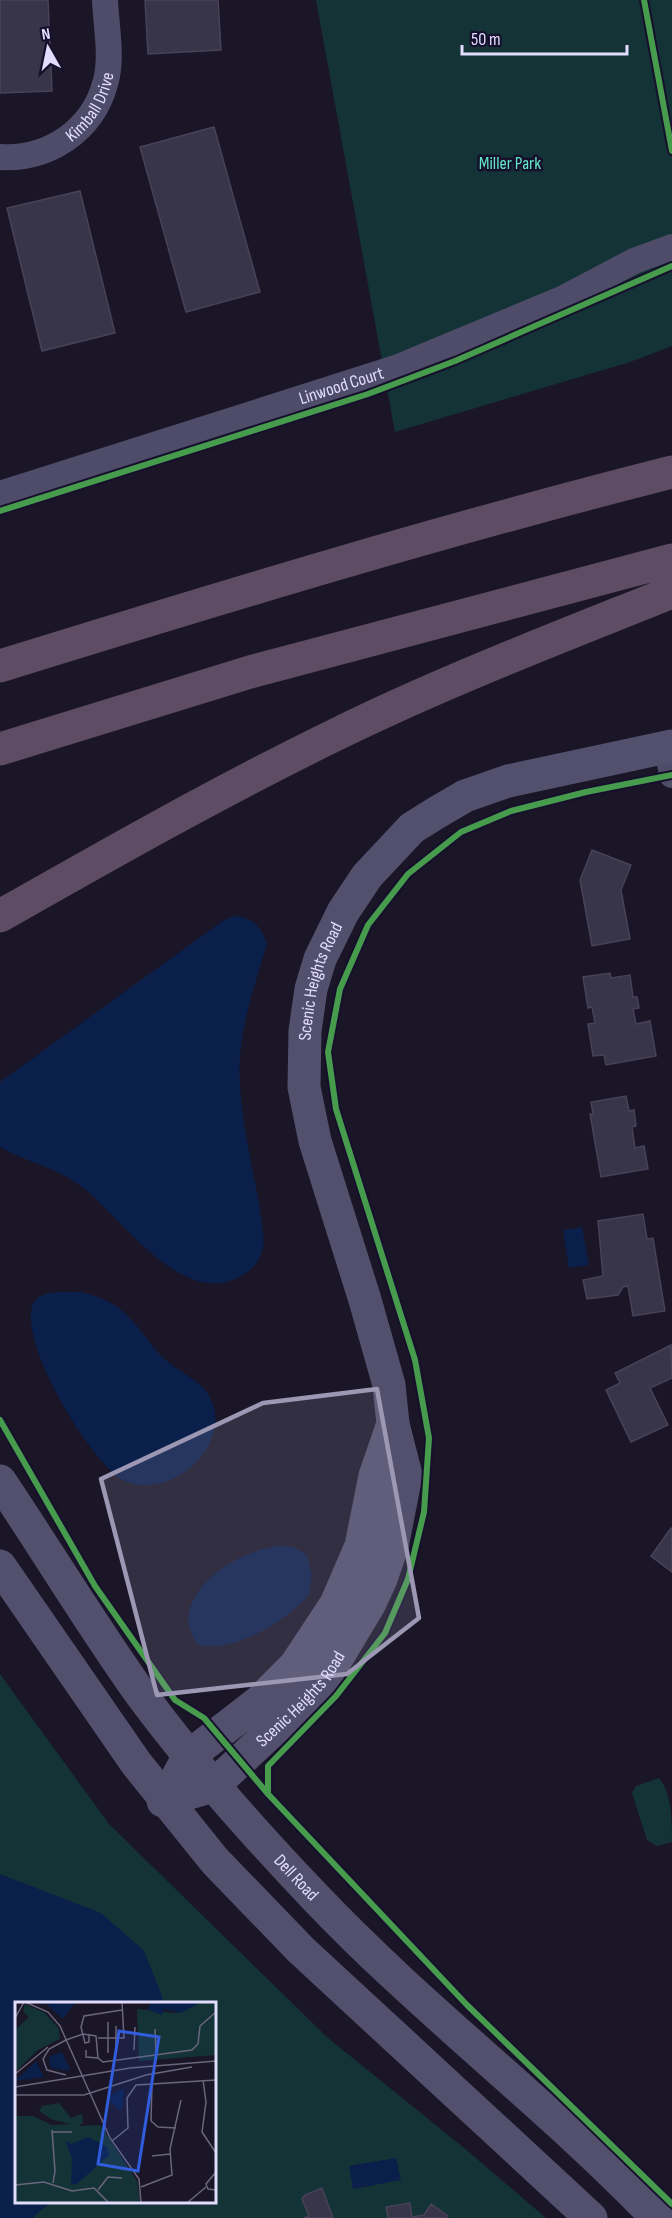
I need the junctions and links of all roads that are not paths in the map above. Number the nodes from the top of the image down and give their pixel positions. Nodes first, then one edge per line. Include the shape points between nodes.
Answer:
1 (105, 0) edge
2 (0, 157) edge
3 (672, 246) edge
4 (672, 472) edge
5 (0, 494) edge
6 (672, 560) edge
7 (277, 580) junction
8 (672, 592) edge
9 (0, 644) edge
10 (0, 666) edge
11 (0, 748) edge
12 (670, 756) edge
13 (0, 916) edge
14 (393, 1424) junction
15 (0, 1480) edge
16 (0, 1566) edge
17 (189, 1756) junction
18 (213, 1786) junction
19 (164, 1800) junction
20 (591, 2218) edge
21 (657, 2218) edge

1 - 2 street, Kimball Drive via 106,82 94,111 74,134 48,150 19,158
3 - 5 street, Linwood Court via 562,299 396,368
4 - 7 highway
6 - 11 highway via 250,672
7 - 9 highway via 58,626
7 - 10 highway
8 - 13 highway via 337,734 137,837
12 - 14 main road, Scenic Heights Road via 508,781 465,796 412,828 367,876 320,959 305,1031 304,1087 315,1141 389,1385
14 - 17 main road, Scenic Heights Road via 375,1476 361,1546 336,1604 295,1666 260,1701
14 - 18 main road, Scenic Heights Road via 406,1475 392,1547 370,1603 325,1678
15 - 17 main road, Dell Road via 140,1692
16 - 19 main road via 76,1680
17 - 18 main road, Dell Road
17 - 19 main road, Scenic Heights Road
18 - 19 main road, Scenic Heights Road
18 - 21 main road, Dell Road via 345,1927 605,2164
19 - 20 main road via 215,1861 301,1950

